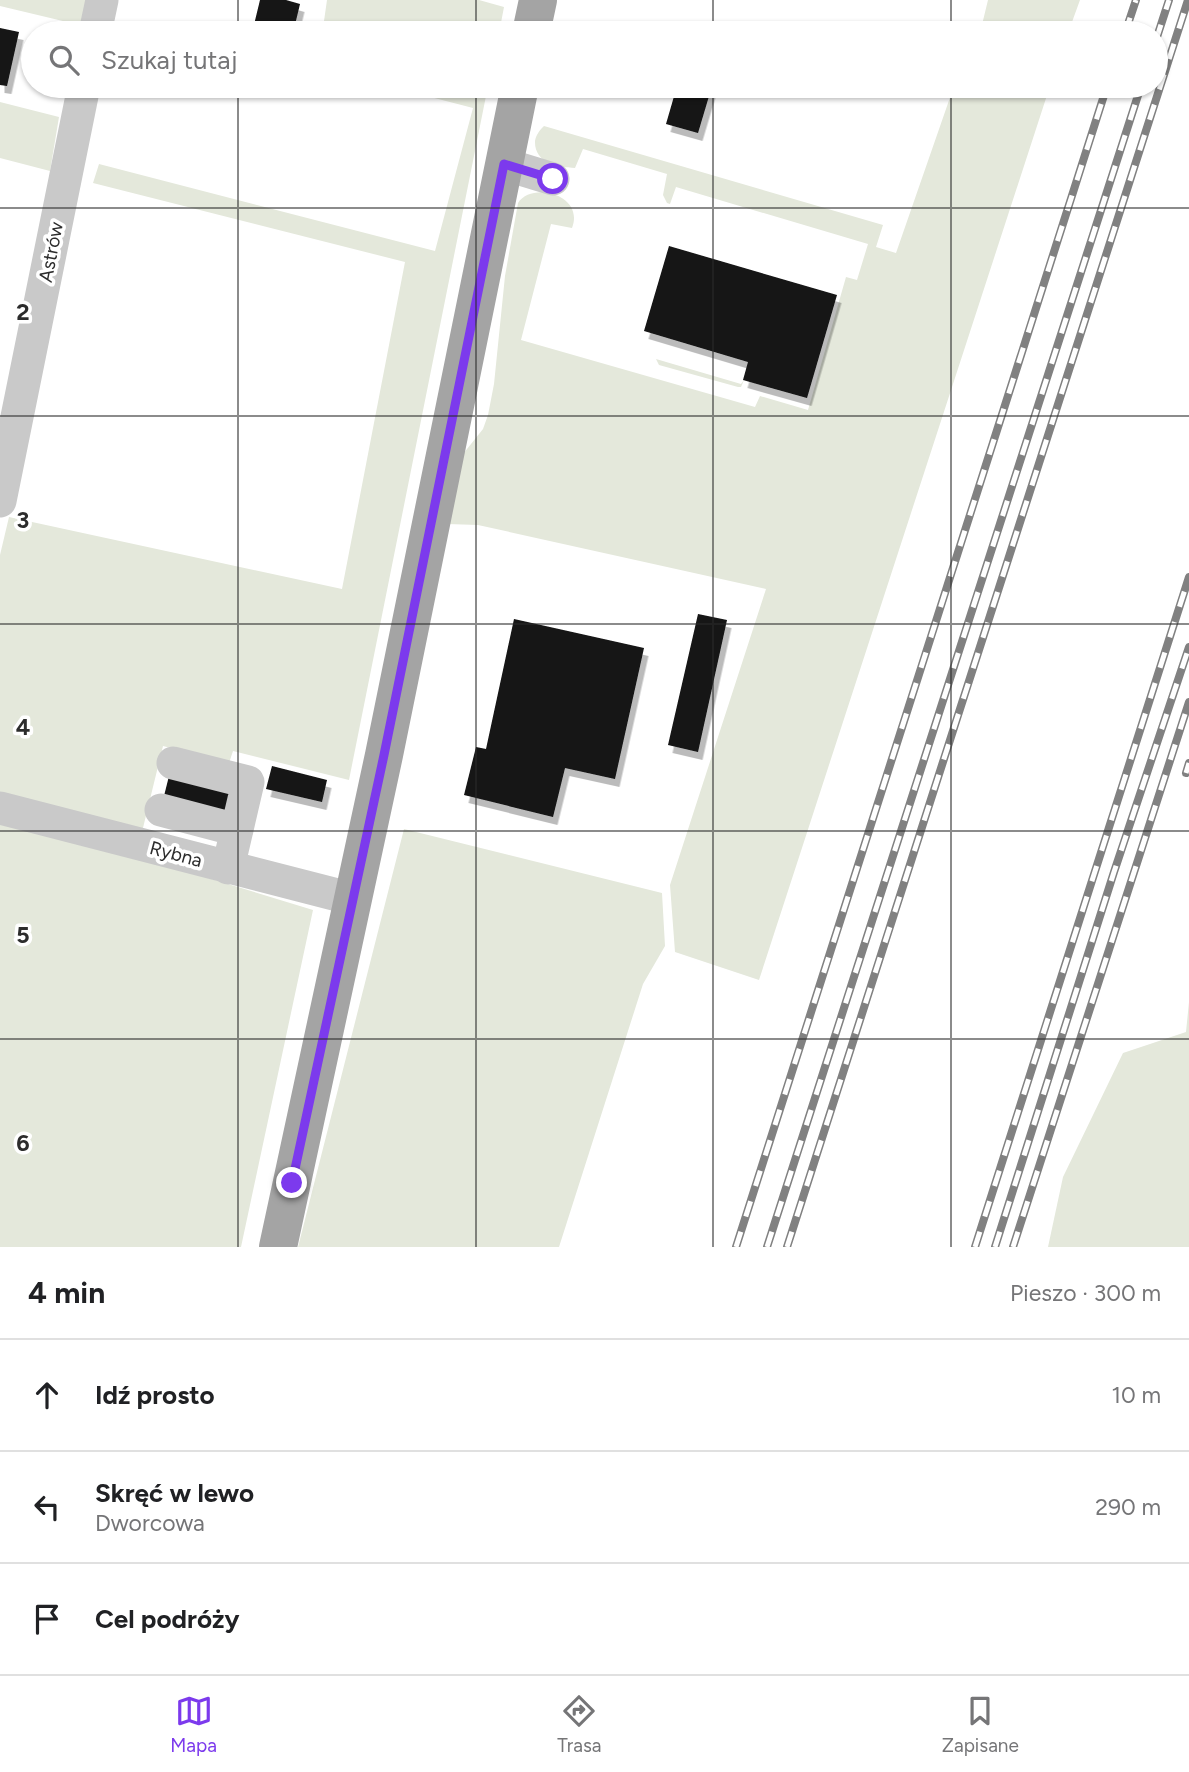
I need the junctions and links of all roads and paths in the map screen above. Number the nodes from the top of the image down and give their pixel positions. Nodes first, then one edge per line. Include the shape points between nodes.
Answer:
1 (102, 0) edge
2 (538, 0) edge
3 (98, 21) edge
4 (534, 21) edge
5 (82, 98) edge
6 (518, 98) edge
7 (504, 164) junction
8 (553, 179) dead end
9 (0, 501) edge
10 (173, 763) dead end
11 (0, 808) edge
12 (161, 810) dead end
13 (237, 830) junction
14 (228, 868) junction
15 (353, 898) junction
16 (278, 1247) edge

1 - 3 street
2 - 4 main road
5 - 9 street, Astrów
6 - 7 main road
7 - 8 street
7 - 15 main road
10 - 13 street via 248,782
11 - 14 street, Rybna
12 - 13 street
13 - 14 street
14 - 15 street, Rybna
15 - 16 main road

